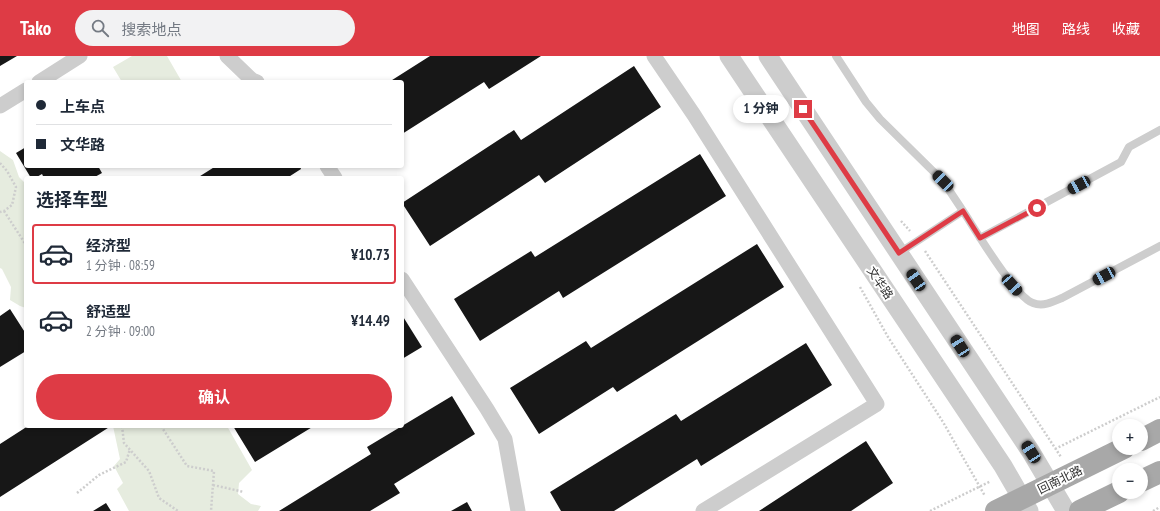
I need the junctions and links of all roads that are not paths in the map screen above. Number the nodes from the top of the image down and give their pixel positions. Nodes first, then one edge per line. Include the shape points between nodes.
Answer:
1 (80, 56) edge
2 (228, 56) edge
3 (654, 56) edge
4 (729, 56) edge
5 (768, 56) edge
6 (836, 56) edge
7 (42, 80) edge
8 (252, 80) edge
9 (24, 91) edge
10 (0, 106) edge
11 (1160, 130) edge
12 (963, 211) junction
13 (980, 238) junction
14 (1160, 246) edge
15 (899, 253) junction
16 (404, 282) edge
17 (1160, 430) edge
18 (1148, 436) edge
19 (1112, 454) edge
20 (1160, 472) edge
21 (1148, 478) edge
22 (1050, 484) junction
23 (1112, 495) edge
24 (991, 505) edge
25 (1026, 505) edge
26 (518, 511) edge
27 (703, 511) edge
28 (1066, 511) edge
29 (1080, 511) edge

1 - 7 street
2 - 8 street
3 - 27 street via 703,128 877,404
4 - 25 street, 文华路 via 1003,466
5 - 15 street
6 - 12 lane via 866,102 943,181
9 - 10 street
11 - 13 lane via 1128,147 1121,162
12 - 13 lane
12 - 15 lane
13 - 14 lane via 1022,296 1032,303 1046,304
15 - 22 street
16 - 26 street via 505,439
17 - 18 main road
19 - 22 main road, 回南北路
20 - 21 main road
22 - 25 main road, 回南北路
22 - 28 street
23 - 29 main road
24 - 25 main road, 回南北路

